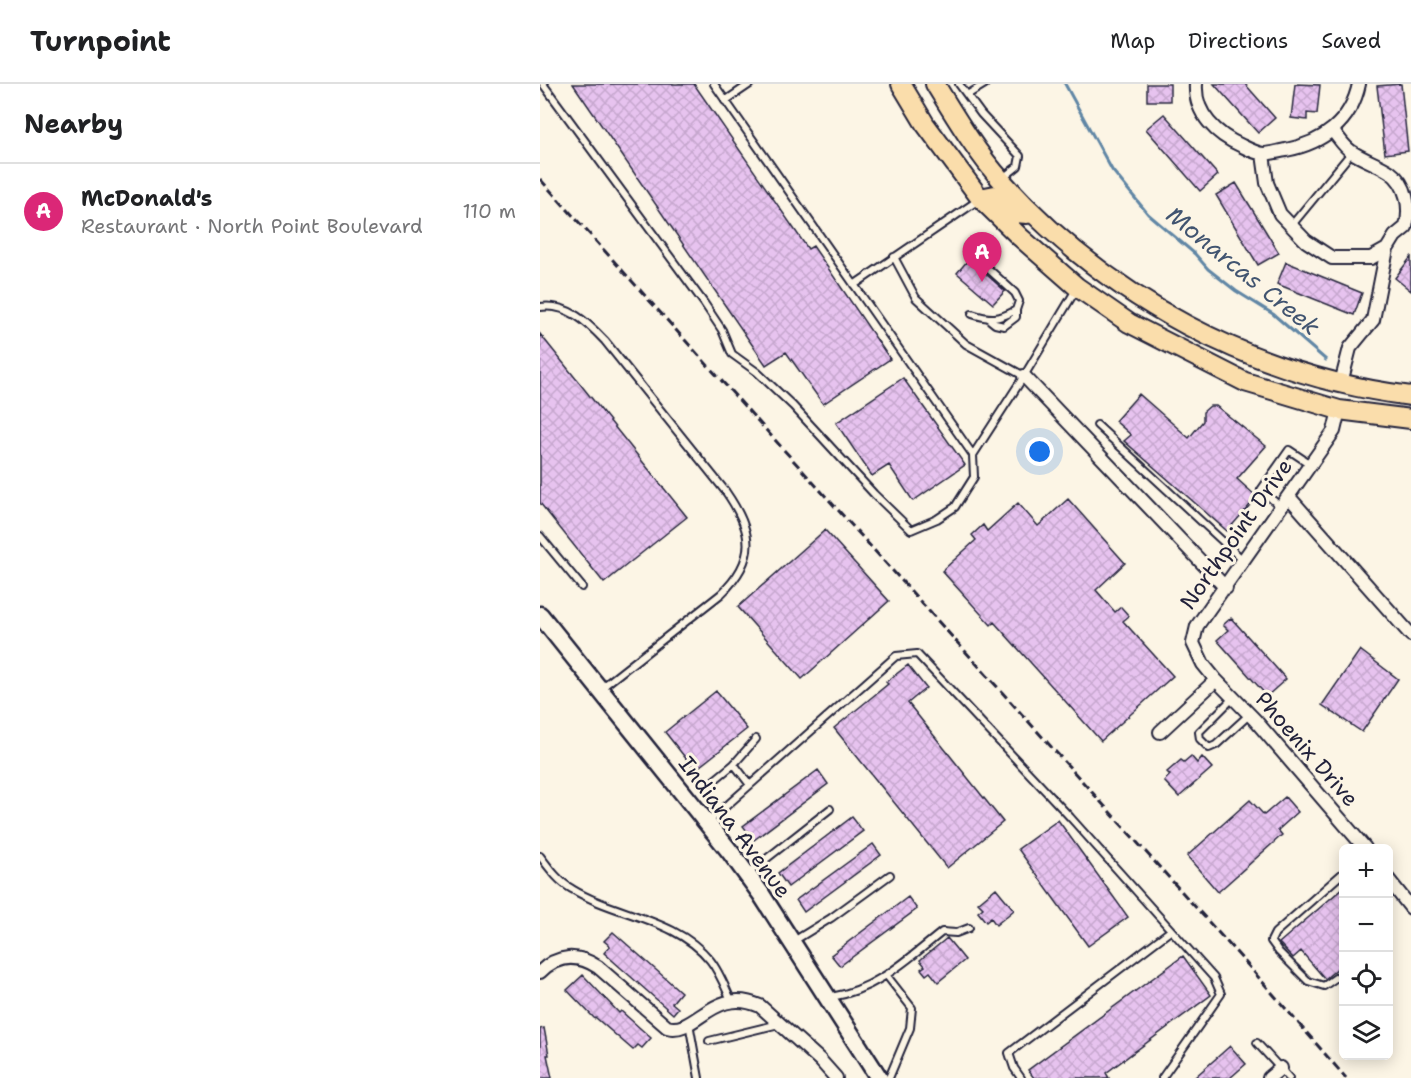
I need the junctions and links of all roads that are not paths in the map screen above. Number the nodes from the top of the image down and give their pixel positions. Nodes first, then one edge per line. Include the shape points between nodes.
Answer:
1 (543, 84) edge
2 (714, 84) edge
3 (750, 84) edge
4 (901, 84) edge
5 (935, 84) edge
6 (959, 84) edge
7 (986, 84) edge
8 (1196, 84) edge
9 (1359, 84) edge
10 (967, 95) junction
11 (725, 101) junction
12 (1333, 131) junction
13 (1352, 152) junction
14 (1263, 154) junction
15 (952, 162) junction
16 (1001, 180) junction
17 (980, 198) junction
18 (1032, 212) junction
19 (1291, 226) junction
20 (967, 247) dead end
21 (1387, 249) junction
22 (894, 257) junction
23 (854, 285) junction
24 (1077, 287) junction
25 (540, 307) edge
26 (972, 314) dead end
27 (1024, 376) junction
28 (1232, 376) junction
29 (1341, 383) junction
30 (1411, 396) edge
31 (1411, 406) edge
32 (1339, 410) junction
33 (1411, 419) edge
34 (1097, 425) dead end
35 (973, 455) junction
36 (1310, 464) junction
37 (1285, 502) junction
38 (540, 536) edge
39 (1244, 562) junction
40 (582, 587) dead end
41 (1226, 588) junction
42 (540, 615) edge
43 (1411, 635) edge
44 (1216, 680) junction
45 (600, 690) junction
46 (1233, 697) junction
47 (1250, 714) junction
48 (1160, 732) dead end
49 (756, 739) dead end
50 (734, 764) junction
51 (712, 782) dead end
52 (750, 785) junction
53 (830, 809) dead end
54 (706, 823) junction
55 (1361, 844) edge
56 (540, 856) edge
57 (746, 875) junction
58 (890, 875) dead end
59 (1339, 876) edge
60 (1393, 884) edge
61 (1411, 908) edge
62 (969, 928) dead end
63 (1170, 931) junction
64 (791, 942) junction
65 (542, 967) edge
66 (887, 976) junction
67 (1339, 976) edge
68 (827, 998) junction
69 (731, 1000) junction
70 (689, 1023) junction
71 (780, 1024) junction
72 (709, 1041) dead end
73 (1257, 1043) dead end
74 (1285, 1073) edge
75 (831, 1077) edge
76 (699, 1078) edge
77 (879, 1078) edge
78 (889, 1078) edge
79 (1021, 1078) edge
80 (1162, 1078) edge
81 (1269, 1078) edge

1 - 35 lane via 704,303 732,354 793,406 911,530 955,507 974,477
2 - 11 lane
3 - 11 lane
4 - 15 main road
5 - 16 main road
6 - 10 lane
7 - 10 lane
8 - 14 street via 1199,106 1209,124 1228,140
9 - 12 street via 1350,108
10 - 16 lane via 1020,156 1018,166
11 - 23 lane
12 - 13 street
12 - 14 street via 1306,146
13 - 19 lane
13 - 21 street via 1390,172 1407,195 1408,223
14 - 19 street via 1267,183 1280,214
15 - 16 main road via 962,164 983,184
15 - 17 main road
16 - 18 main road
17 - 18 main road via 995,195 1016,213
17 - 22 lane
17 - 24 main road
18 - 29 main road via 1089,263 1140,300 1197,332 1253,357
19 - 21 street via 1332,258 1371,258
20 - 26 lane via 1019,301 1016,310 990,320
21 - 29 street via 1373,320 1350,348
22 - 23 lane
22 - 27 lane via 916,298 966,344
23 - 35 lane
24 - 27 lane
24 - 28 main road via 1129,323
25 - 45 lane via 564,310 585,320 605,341 726,492 748,533 746,555 733,583
27 - 35 lane
27 - 41 street
28 - 29 main road via 1244,374 1325,398
28 - 32 main road
29 - 30 main road
31 - 32 main road via 1357,398 1348,399
32 - 33 main road
32 - 36 street, Northpoint Drive via 1334,431
34 - 39 lane
36 - 37 street, Northpoint Drive
36 - 37 lane via 1289,450 1261,490
37 - 39 street, Northpoint Drive
37 - 43 street
38 - 40 lane
39 - 41 street, Northpoint Drive
41 - 44 street, Northpoint Drive via 1197,627 1193,643
42 - 45 main road, Indiana Avenue
44 - 46 street, Phoenix Drive
44 - 48 street
45 - 54 main road, Indiana Avenue
46 - 47 street, Phoenix Drive
46 - 47 lane via 1198,732 1200,739 1209,748 1216,745
47 - 55 street, Phoenix Drive
49 - 50 lane
50 - 51 lane
50 - 52 lane
52 - 54 lane
52 - 63 lane via 896,656 917,654 1070,817
53 - 57 lane
54 - 57 main road, Indiana Avenue
56 - 69 lane via 570,888 601,904 677,932 695,945 710,960
57 - 64 main road, Indiana Avenue
58 - 64 lane
59 - 67 lane via 1275,933 1271,941 1308,981 1324,986
60 - 61 street
62 - 66 lane via 956,933 942,932
63 - 79 lane via 1009,1053
63 - 80 lane via 1214,978 1221,994
64 - 68 main road, Indiana Avenue
65 - 70 street via 567,957 587,960 667,1027 677,1029
66 - 68 lane via 851,994
66 - 78 lane via 912,1008 910,1028
68 - 77 main road, Indiana Avenue
69 - 70 street
69 - 71 street via 760,1006
70 - 76 lane
71 - 72 lane
71 - 75 street via 820,1060
73 - 74 lane
74 - 81 street

